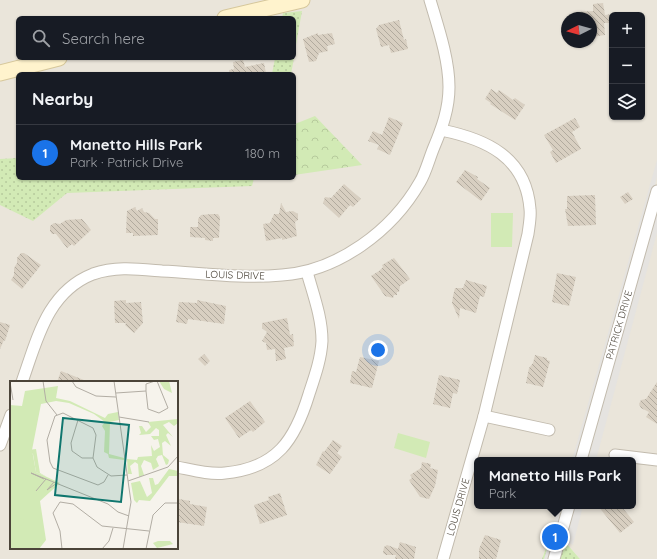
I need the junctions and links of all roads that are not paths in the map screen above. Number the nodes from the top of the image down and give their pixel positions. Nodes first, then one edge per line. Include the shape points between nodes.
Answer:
1 (302, 0) edge
2 (430, 0) edge
3 (234, 16) edge
4 (51, 60) edge
5 (0, 73) edge
6 (441, 130) junction
7 (657, 191) edge
8 (307, 272) junction
9 (22, 381) edge
10 (484, 416) junction
11 (10, 420) edge
12 (549, 430) dead end
13 (8, 432) edge
14 (0, 445) edge
15 (615, 455) dead end
16 (582, 457) edge
17 (632, 457) edge
18 (636, 458) edge
19 (657, 460) edge
20 (178, 467) edge
21 (568, 509) edge
22 (444, 559) edge
23 (554, 559) edge

1 - 3 street
2 - 6 street, LOUIS DRIVE via 447,66 449,87 448,109
4 - 5 street
6 - 8 street, LOUIS DRIVE via 420,182 401,210 380,231 355,250
6 - 10 street, LOUIS DRIVE via 468,135 488,144 506,157 518,171 527,190 530,210 528,234
7 - 16 street, PATRICK DRIVE
8 - 9 street, LOUIS DRIVE via 255,276 117,268 94,274 75,284 55,302 43,322
8 - 20 street via 320,318 322,341 319,362 302,418 288,443 273,457 250,468 224,474
10 - 12 street
10 - 22 street, LOUIS DRIVE
11 - 13 street
13 - 14 street
15 - 17 street
18 - 19 street
21 - 23 street

